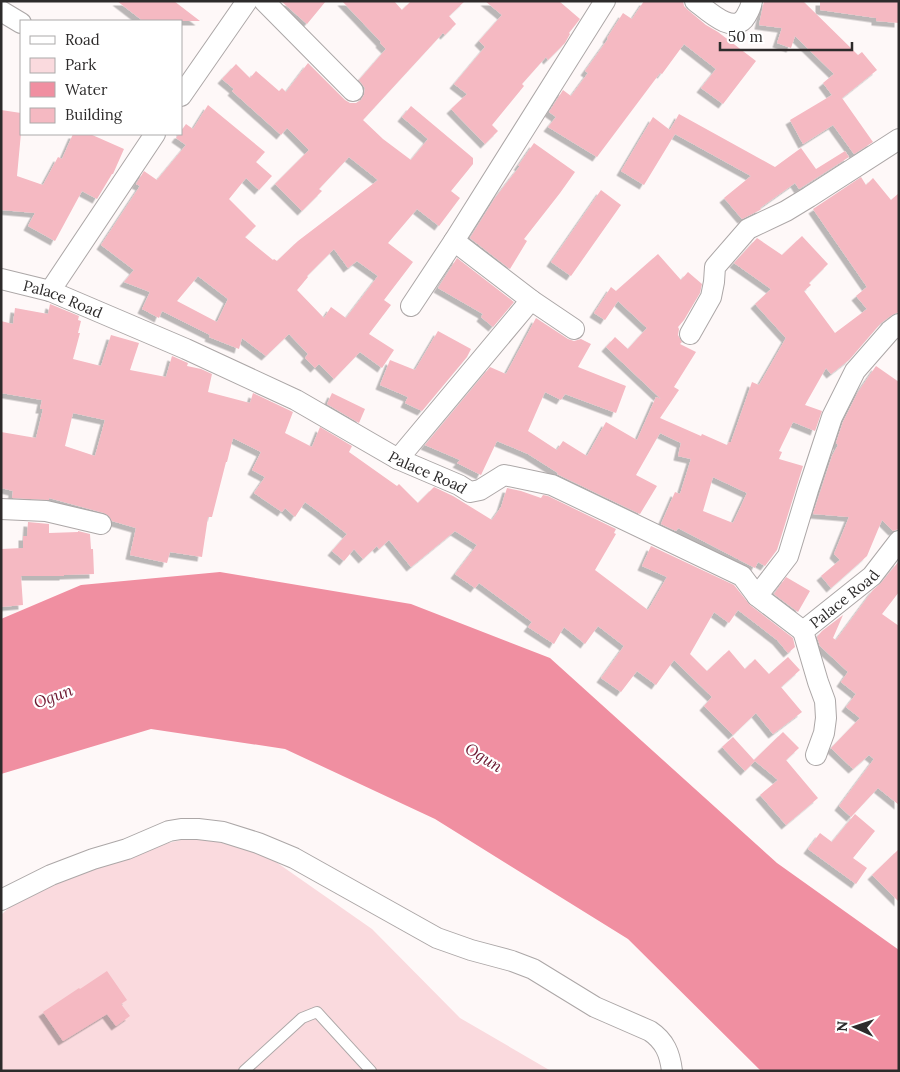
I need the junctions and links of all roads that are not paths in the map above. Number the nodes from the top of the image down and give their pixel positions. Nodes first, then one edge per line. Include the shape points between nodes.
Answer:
1 (247, 1) edge
2 (264, 1) edge
3 (605, 1) edge
4 (695, 1) edge
5 (752, 1) edge
6 (1, 11) edge
7 (20, 22) edge
8 (353, 91) dead end
9 (182, 95) edge
10 (155, 135) edge
11 (899, 139) edge
12 (454, 241) junction
13 (1, 279) edge
14 (50, 291) junction
15 (531, 300) junction
16 (411, 306) dead end
17 (899, 324) edge
18 (574, 328) dead end
19 (690, 334) dead end
20 (398, 459) junction
21 (1, 508) edge
22 (101, 524) dead end
23 (899, 541) edge
24 (757, 596) junction
25 (803, 630) junction
26 (816, 755) dead end
27 (1, 900) edge
28 (244, 1071) edge
29 (371, 1071) edge
30 (672, 1071) edge

1 - 9 street
2 - 8 street
3 - 12 street
4 - 5 street via 722,21 734,24 744,21
6 - 7 street
10 - 14 street
11 - 19 street via 810,197 748,229 715,266 711,297
12 - 15 street
12 - 16 street
13 - 14 street, Palace Road
14 - 20 street, Palace Road via 296,400
15 - 18 street
15 - 20 street
17 - 24 street via 855,371 832,417 788,556
20 - 24 street, Palace Road via 470,492 504,476 552,485 742,576
21 - 22 street via 46,511
23 - 25 street, Palace Road via 872,576
24 - 25 street, Palace Road
25 - 26 street via 825,701 824,733
27 - 30 street via 51,875 169,831 181,828 223,832 294,858 437,938 533,969 595,1007 650,1031 670,1055
28 - 29 lane via 302,1018 317,1012

